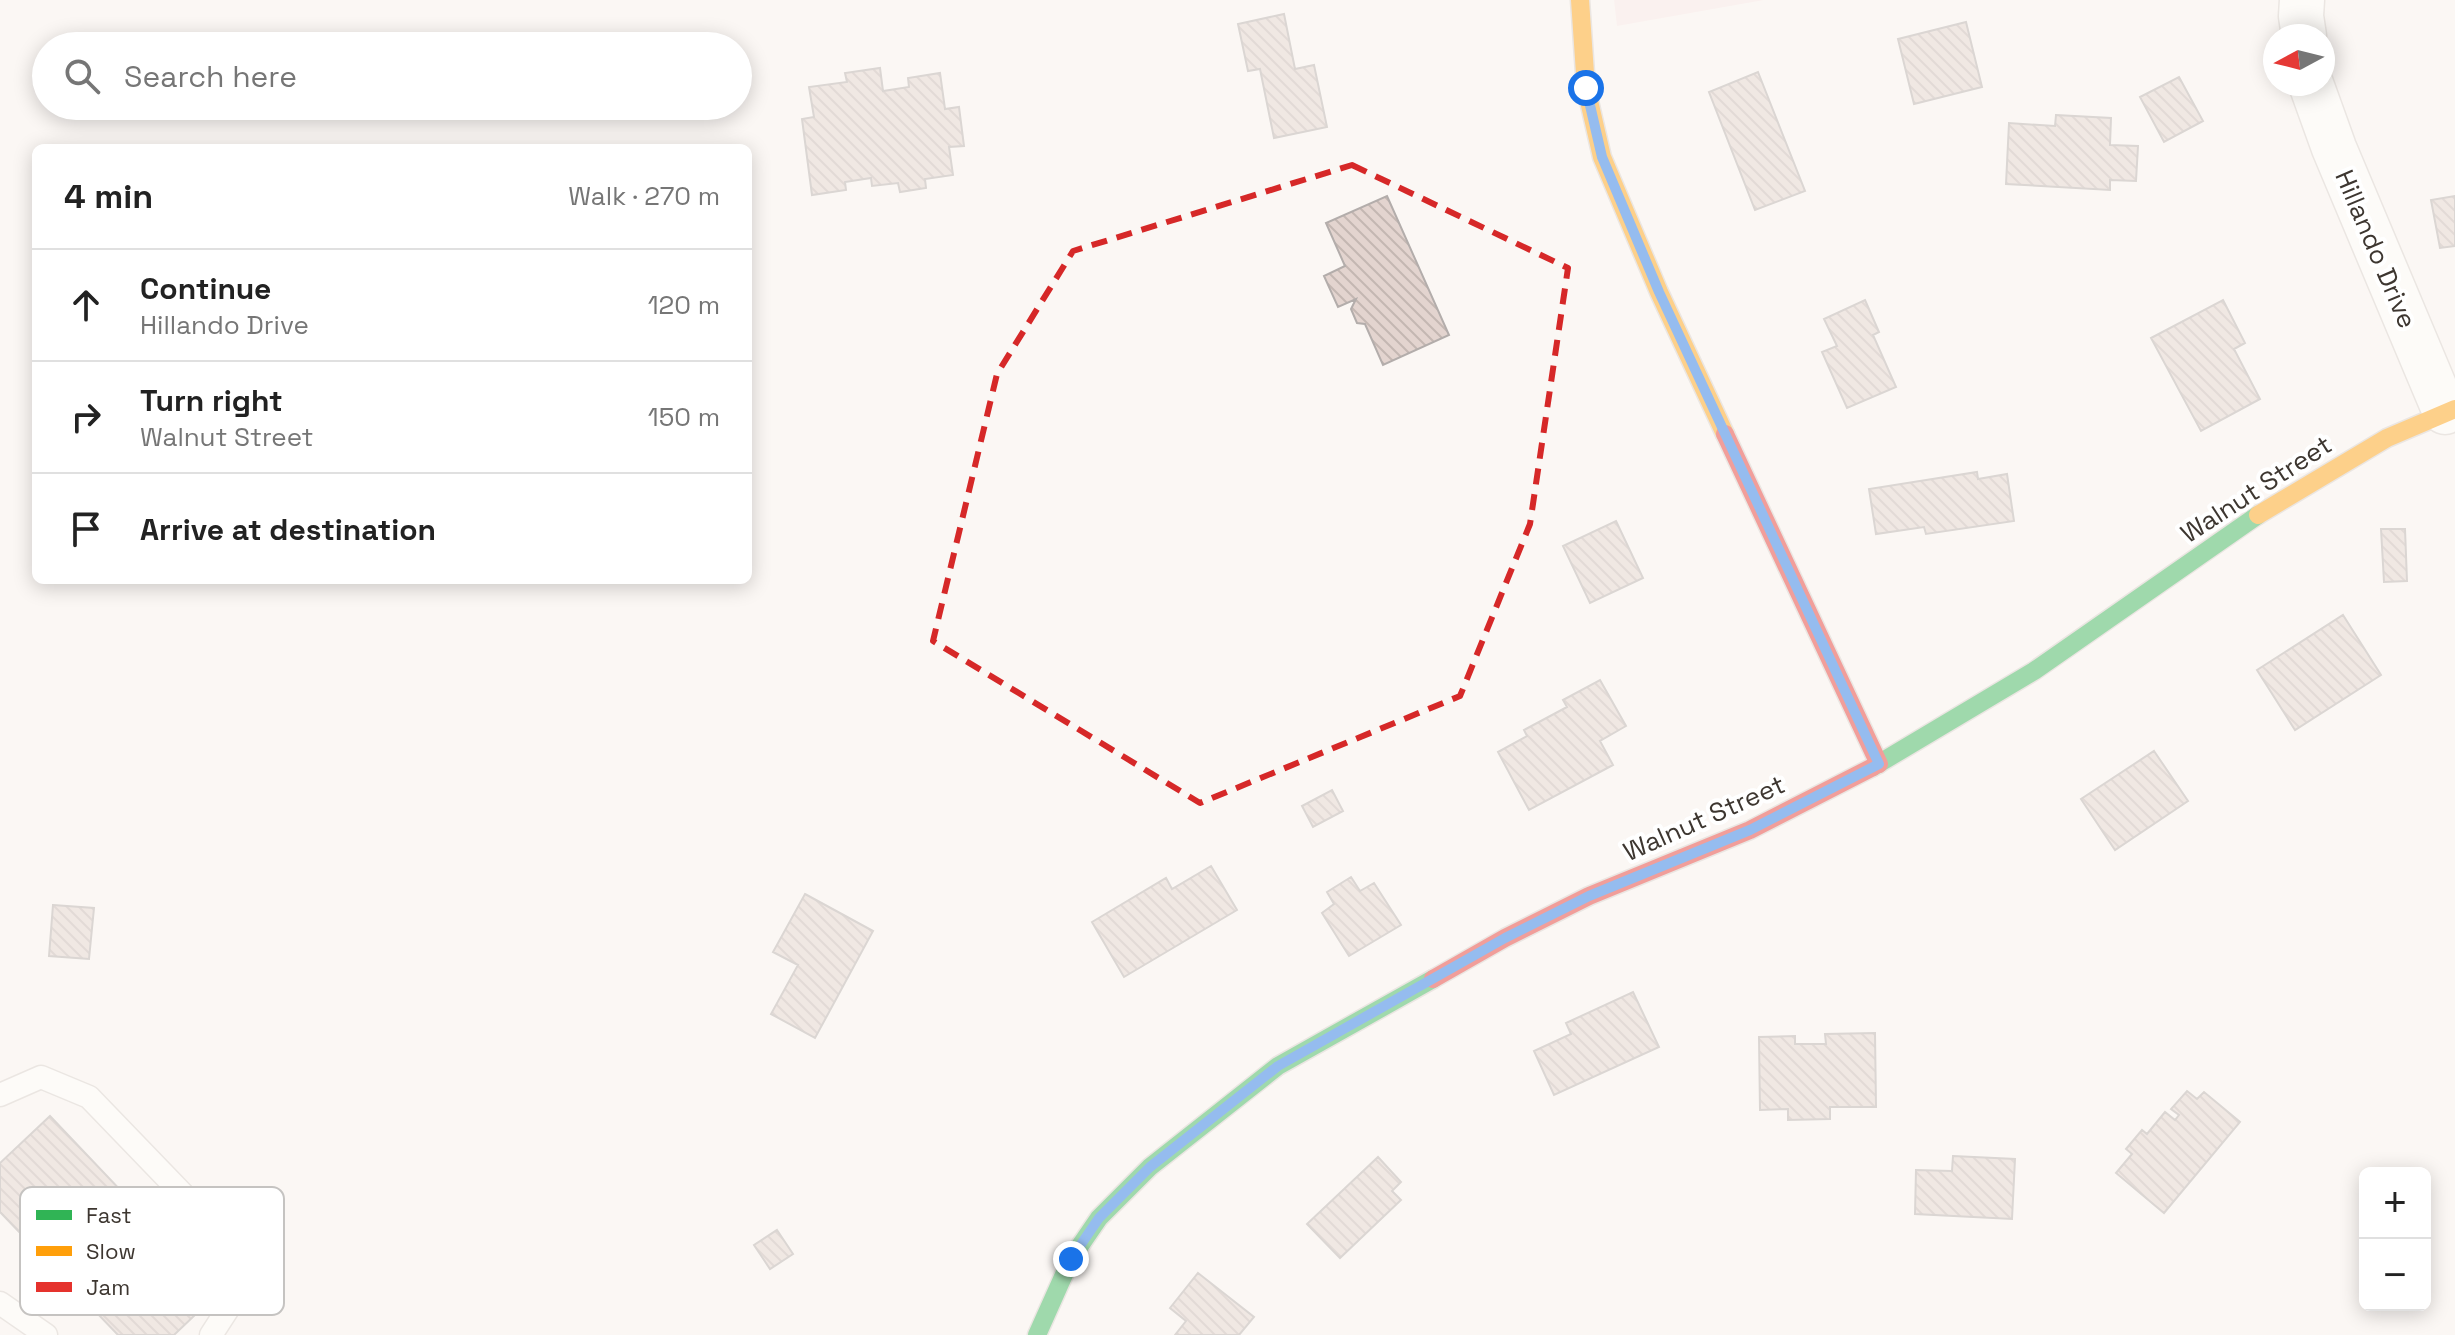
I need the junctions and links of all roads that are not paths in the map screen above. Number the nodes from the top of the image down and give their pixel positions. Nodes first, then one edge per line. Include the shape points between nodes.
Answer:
1 (1580, 0) edge
2 (2302, 0) edge
3 (2303, 24) edge
4 (2315, 96) edge
5 (2450, 411) edge
6 (1879, 764) junction
7 (0, 1095) edge
8 (176, 1187) edge
9 (0, 1303) edge
10 (224, 1315) edge
11 (46, 1335) edge
12 (211, 1335) edge
13 (1037, 1335) edge

1 - 6 street via 1586,88 1602,157 1659,292
2 - 3 street
4 - 5 street, Hillando Drive
5 - 6 street, Walnut Street via 2387,438 2264,510 2034,671
6 - 13 street, Walnut Street via 1750,830 1589,896 1505,938 1278,1066 1150,1167 1099,1218 1071,1259
7 - 8 lane via 41,1077 89,1097
9 - 11 lane
10 - 12 lane

